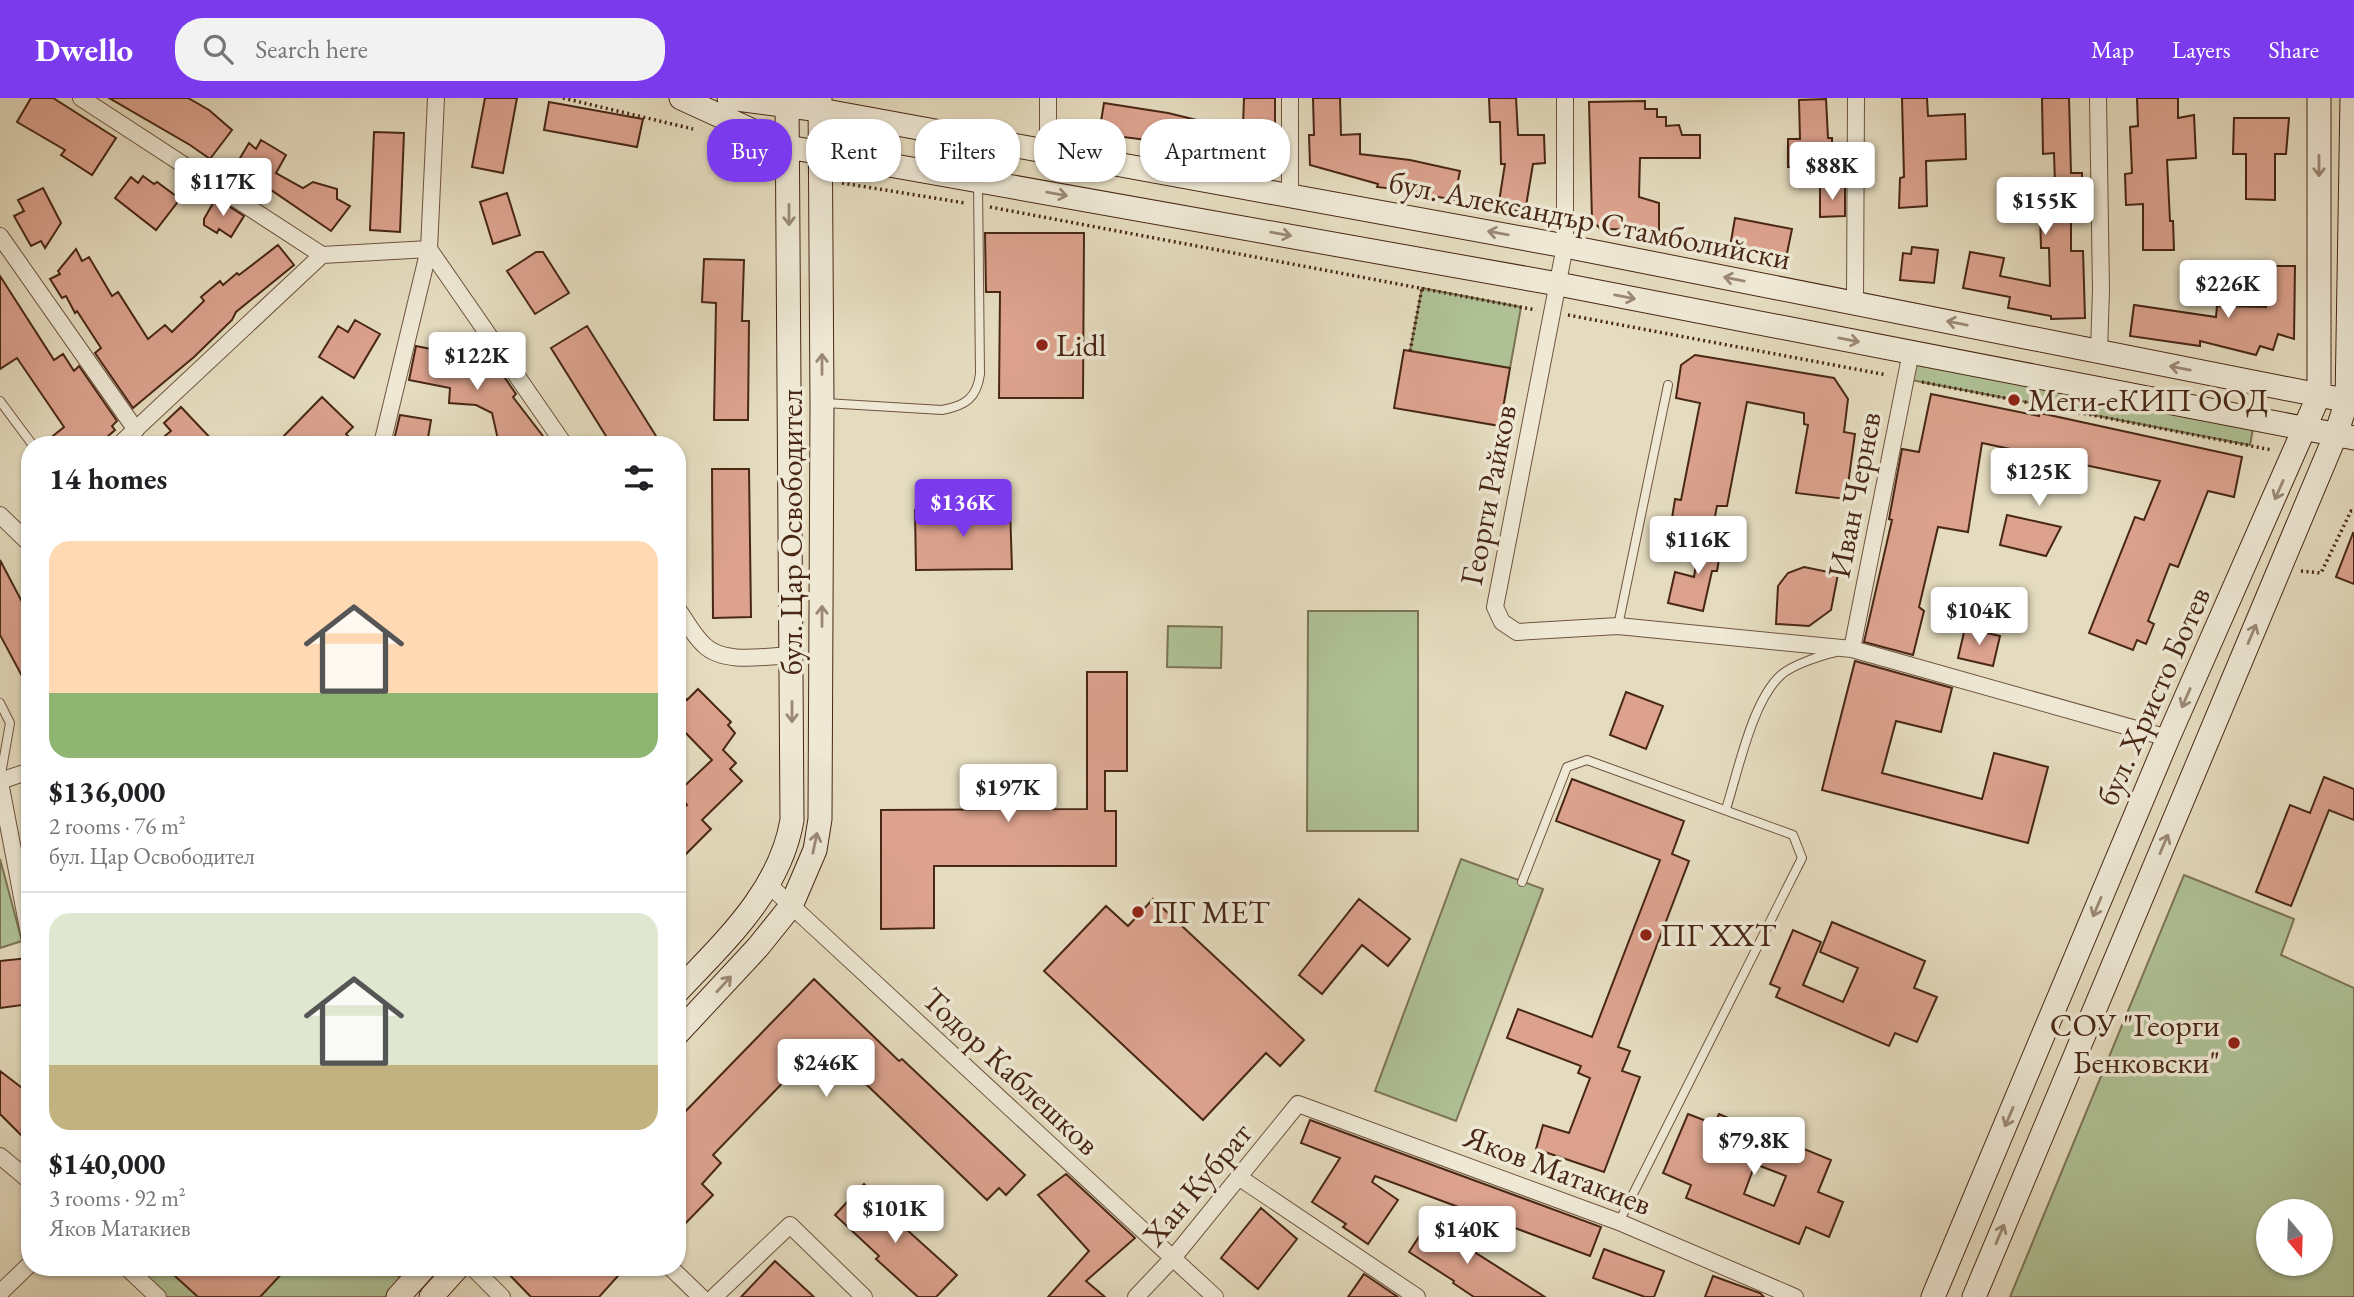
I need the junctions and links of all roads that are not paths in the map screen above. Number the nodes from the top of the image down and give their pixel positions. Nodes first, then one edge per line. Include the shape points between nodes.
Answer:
1 (81, 98) edge
2 (436, 98) edge
3 (681, 98) edge
4 (729, 98) edge
5 (1048, 98) edge
6 (1290, 98) edge
7 (1565, 98) edge
8 (1856, 98) edge
9 (2098, 98) edge
10 (2319, 98) edge
11 (2352, 98) edge
12 (787, 101) edge
13 (820, 104) edge
14 (727, 119) edge
15 (787, 119) edge
16 (1048, 119) edge
17 (1034, 137) edge
18 (1126, 157) edge
19 (788, 182) edge
20 (822, 182) edge
21 (978, 182) edge
22 (989, 182) edge
23 (1290, 195) junction
24 (0, 236) edge
25 (1565, 246) junction
26 (429, 249) junction
27 (322, 255) junction
28 (1558, 284) junction
29 (1855, 303) junction
30 (2099, 351) junction
31 (1911, 352) junction
32 (1668, 385) dead end
33 (2319, 395) junction
34 (0, 401) edge
35 (2351, 401) edge
36 (822, 403) junction
37 (2306, 428) junction
38 (136, 430) junction
39 (26, 436) edge
40 (129, 436) edge
41 (384, 436) edge
42 (558, 436) edge
43 (2345, 436) edge
44 (0, 515) edge
45 (21, 531) edge
46 (686, 620) edge
47 (1618, 626) junction
48 (1852, 649) junction
49 (792, 655) junction
50 (0, 703) edge
51 (2168, 738) junction
52 (21, 774) edge
53 (0, 781) edge
54 (1726, 809) junction
55 (1522, 882) dead end
56 (769, 885) junction
57 (21, 892) edge
58 (791, 906) junction
59 (686, 982) edge
60 (686, 1024) edge
61 (1298, 1104) joint
62 (0, 1157) edge
63 (21, 1174) edge
64 (1240, 1178) junction
65 (1619, 1222) junction
66 (1173, 1258) junction
67 (21, 1273) edge
68 (136, 1276) edge
69 (417, 1276) edge
70 (450, 1276) edge
71 (481, 1276) edge
72 (679, 1276) edge
73 (0, 1293) edge
74 (158, 1297) edge
75 (398, 1297) edge
76 (430, 1297) edge
77 (502, 1297) edge
78 (701, 1297) edge
79 (714, 1297) edge
80 (864, 1297) edge
81 (1136, 1297) edge
82 (1215, 1297) edge
83 (1417, 1297) edge
84 (1795, 1297) edge
85 (1933, 1297) edge
86 (1974, 1297) edge

1 - 27 street
2 - 26 street
3 - 14 street
4 - 12 street, бул. Александър Стамболийски
5 - 16 street
6 - 23 street
7 - 25 street, Георги Райков
8 - 29 street
9 - 30 street
10 -> 33 street, бул. Христо Ботев
11 - 35 street, бул. Христо Ботев
12 - 13 street, бул. Александър Стамболийски
12 - 15 street, бул. Цар Освободител
13 - 17 street, бул. Александър Стамболийски
18 - 23 street, бул. Александър Стамболийски
19 -> 49 street, бул. Цар Освободител
36 -> 20 street, бул. Цар Освободител
21 - 36 lane via 980,374 971,400 942,410
22 -> 28 street
25 -> 23 street, бул. Александър Стамболийски
24 - 38 street
25 - 28 street, Георги Райков
29 -> 25 street, бул. Александър Стамболийски
26 - 27 street
26 - 41 street
26 - 42 street
27 - 38 street
28 -> 31 street
28 - 47 street, Георги Райков via 1495,607 1502,622 1517,632
30 -> 29 street, бул. Александър Стамболийски
33 -> 30 street, бул. Александър Стамболийски
31 - 37 street
31 - 48 street, Иван Чернев
32 - 47 lane
33 - 35 street, бул. Александър Стамболийски
33 - 37 street, бул. Христо Ботев
34 - 39 lane
35 - 43 street, бул. Христо Ботев
58 -> 36 street, бул. Цар Освободител via 815,850 820,819
37 - 43 street
37 -> 51 street, бул. Христо Ботев
38 - 40 street
86 -> 43 street, бул. Христо Ботев
44 - 45 street
46 - 49 street via 704,645 719,654
47 - 48 street, Георги Райков
48 - 51 street, Георги Райков
48 - 54 lane via 1823,655 1782,674 1758,706
49 -> 56 street, бул. Цар Освободител via 792,820 782,859
50 - 53 lane via 10,723
51 -> 85 street, бул. Христо Ботев
52 - 53 street
53 - 57 street
54 - 55 lane via 1587,760 1577,763 1567,767
54 - 65 lane via 1793,835 1802,858
56 - 58 street, Тодор Каблешков
56 - 59 street, бул. Цар Освободител
60 -> 58 street, бул. Цар Освободител
58 - 66 street, Тодор Каблешков
61 - 64 street, Хан Кубрат
61 - 65 street, Яков Матакиев
62 - 63 street
64 - 66 street, Хан Кубрат
64 - 83 street
65 - 84 street, Яков Матакиев
66 - 81 street, Хан Кубрат
66 - 82 street, Тодор Каблешков
67 - 73 street
68 - 74 street
69 - 75 street
70 - 76 street
71 - 77 street
72 - 78 street
79 - 80 street via 790,1226

